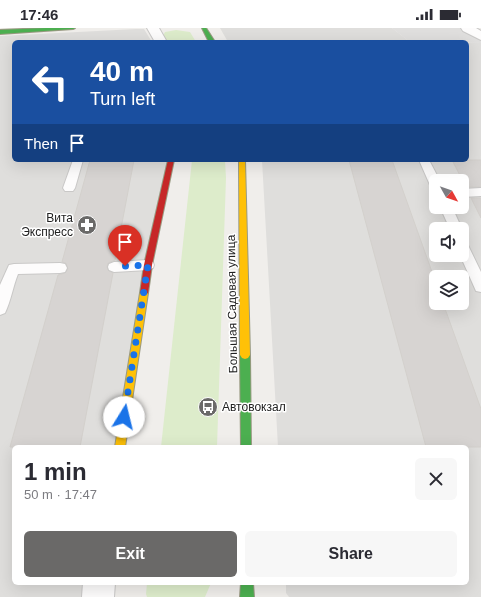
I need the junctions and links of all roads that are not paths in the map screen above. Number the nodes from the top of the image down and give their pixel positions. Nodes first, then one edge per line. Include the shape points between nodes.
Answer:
1 (73, 28) edge
2 (153, 28) edge
3 (204, 28) edge
4 (467, 28) edge
5 (0, 32) edge
6 (481, 36) edge
7 (160, 40) edge
8 (211, 40) edge
9 (77, 162) edge
10 (171, 162) edge
11 (242, 162) edge
12 (425, 162) edge
13 (431, 174) edge
14 (69, 188) dead end
15 (481, 192) edge
16 (469, 193) edge
17 (469, 260) edge
18 (148, 265) junction
19 (114, 267) dead end
20 (60, 268) dead end
21 (481, 287) edge
22 (0, 309) edge
23 (120, 445) edge
24 (246, 445) edge
25 (99, 585) edge
26 (247, 585) edge
27 (98, 597) edge
28 (247, 597) edge

1 - 5 street
2 - 7 street
3 - 8 street
4 - 6 street
9 - 14 lane
10 - 18 street
11 - 24 street, Большая Садовая улица
12 - 13 lane
15 - 16 lane
17 - 21 lane
18 - 19 lane
18 - 23 street
20 - 22 lane via 14,270
25 - 27 street
26 - 28 street

